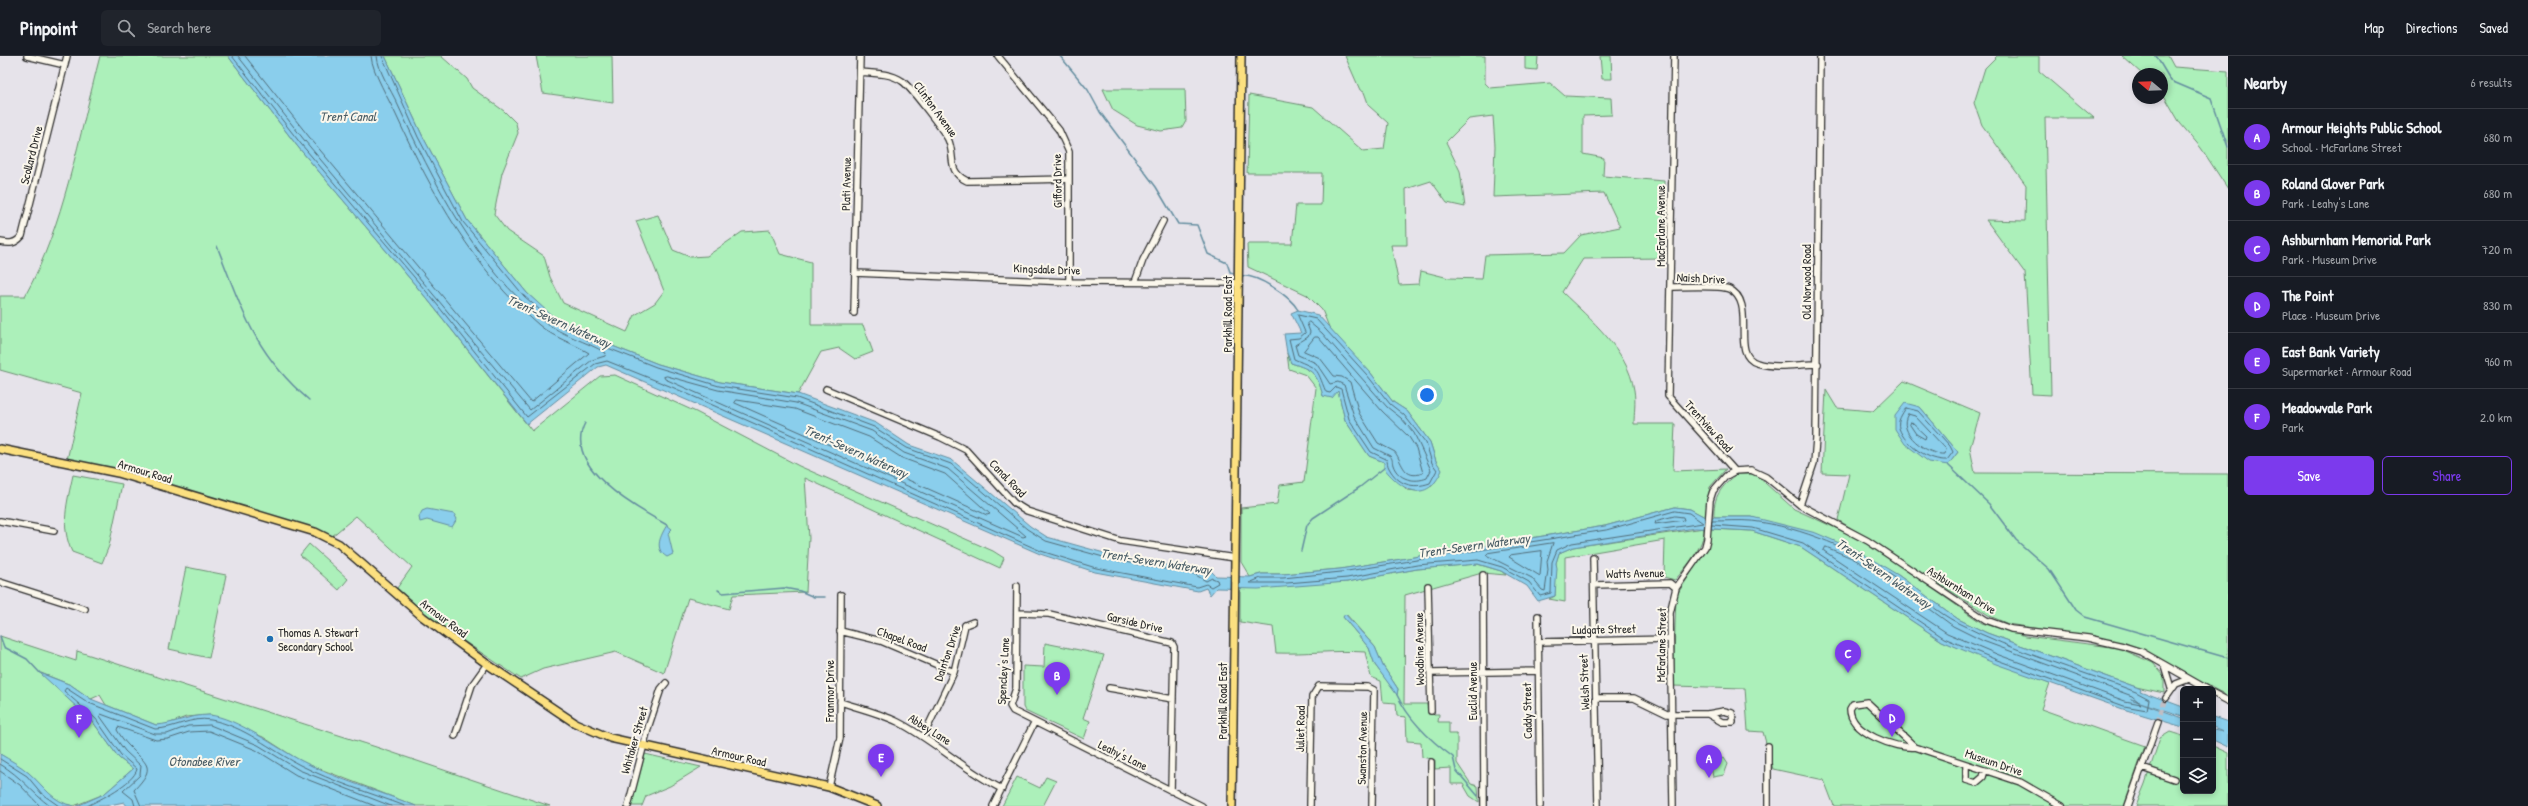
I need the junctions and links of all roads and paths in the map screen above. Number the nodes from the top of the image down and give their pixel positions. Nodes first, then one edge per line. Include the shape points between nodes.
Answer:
1 (27, 56) edge
2 (67, 56) edge
3 (860, 56) edge
4 (998, 56) edge
5 (1241, 56) edge
6 (1674, 56) edge
7 (1820, 56) edge
8 (64, 65) junction
9 (860, 72) junction
10 (1069, 179) junction
11 (1163, 221) dead end
12 (0, 242) edge
13 (855, 274) junction
14 (1069, 282) junction
15 (1135, 282) junction
16 (1239, 283) junction
17 (1671, 287) junction
18 (854, 313) dead end
19 (1818, 364) junction
20 (826, 389) dead end
21 (1668, 396) joint
22 (0, 449) edge
23 (1734, 470) junction
24 (1800, 505) junction
25 (0, 521) edge
26 (54, 531) dead end
27 (1235, 558) junction
28 (1593, 558) dead end
29 (1483, 575) dead end
30 (0, 582) edge
31 (1594, 585) junction
32 (1017, 586) dead end
33 (1428, 586) dead end
34 (1676, 588) junction
35 (841, 595) dead end
36 (85, 609) dead end
37 (1016, 612) junction
38 (1538, 616) dead end
39 (973, 622) dead end
40 (840, 631) junction
41 (1670, 639) junction
42 (1594, 641) junction
43 (1538, 642) junction
44 (487, 664) junction
45 (2164, 665) junction
46 (1538, 671) junction
47 (954, 672) junction
48 (1483, 672) junction
49 (1431, 673) junction
50 (2190, 679) junction
51 (666, 683) dead end
52 (2202, 686) edge
53 (1108, 688) dead end
54 (2171, 688) junction
55 (1374, 690) joint
56 (2216, 695) edge
57 (1596, 698) junction
58 (2166, 698) tunnel mouth
59 (1173, 699) junction
60 (2228, 701) edge
61 (840, 702) junction
62 (1431, 711) dead end
63 (1708, 714) dead end
64 (1672, 715) junction
65 (2158, 722) tunnel mouth
66 (1034, 723) junction
67 (455, 736) dead end
68 (923, 737) junction
69 (644, 746) junction
70 (1768, 746) dead end
71 (1916, 746) junction
72 (1430, 762) dead end
73 (1966, 765) junction
74 (2142, 768) junction
75 (1985, 770) junction
76 (2174, 779) dead end
77 (829, 787) junction
78 (1002, 789) junction
79 (1171, 791) junction
80 (628, 806) edge
81 (877, 806) edge
82 (993, 806) edge
83 (1202, 806) edge
84 (1232, 806) edge
85 (1310, 806) edge
86 (1372, 806) edge
87 (1431, 806) edge
88 (1484, 806) edge
89 (1540, 806) edge
90 (1598, 806) edge
91 (1673, 806) edge
92 (1768, 806) edge
93 (2062, 806) edge
94 (2128, 806) edge

1 - 8 street
2 - 8 street, Scollard Drive
3 - 9 street, Plati Avenue
4 - 10 street, Gifford Drive via 1059,130 1069,152
5 - 16 main road, Parkhill Road East
6 - 17 street, MacFarlane Avenue
7 - 19 street, Old Norwood Road
8 - 12 street, Scollard Drive via 22,236 17,242 10,244
9 - 10 street, Clinton Avenue via 880,73 902,80 948,138 953,168 958,176 967,180
9 - 13 street, Plati Avenue
10 - 14 street, Gifford Drive
11 - 15 street
13 - 14 street, Kingsdale Drive
13 - 18 street, Plati Avenue
14 - 15 street, Kingsdale Drive
15 - 16 street, Kingsdale Drive
16 - 27 main road, Parkhill Road East
17 - 19 street, Naish Drive via 1729,289 1740,298 1743,306 1743,342 1747,356 1755,363
17 - 21 street, MacFarlane Avenue
19 - 24 street, Old Norwood Road via 1814,463
20 - 27 street, Canal Road via 966,450 1014,504 1027,511 1121,541
21 - 23 street, Trentview Road
22 - 44 main road, Armour Road via 118,473 315,532 339,544 423,617
23 - 24 street, Ashburnham Drive via 1751,470 1766,477
23 - 34 street, McFarlane Street via 1713,491 1705,547
24 - 45 street, Ashburnham Drive via 1868,541 1986,620 2011,629 2088,638 2123,646 2142,652
25 - 26 street
27 - 84 main road, Parkhill Road East
28 - 31 street, Welsh Street
29 - 48 street, Euclid Avenue
30 - 36 street
31 - 34 street, Watts Avenue via 1670,583
31 - 42 street, Welsh Street
32 - 37 street, Spencley's Lane
33 - 49 street, Woodbine Avenue
34 - 41 street, McFarlane Street via 1670,613
35 - 40 street, Franmor Drive
37 - 59 street, Garside Drive via 1049,614 1172,643
37 - 66 street, Spencley's Lane via 1016,688 1010,706 1015,713
38 - 43 street, Caddy Street
39 - 47 street, Dainton Drive via 966,625
40 - 47 street, Chapel Road via 881,641
40 - 61 street, Franmor Drive
41 - 42 street, Ludgate Street
41 - 64 street, McFarlane Street
42 - 43 street, Ludgate Street
42 - 57 street, Welsh Street
43 - 46 street, Caddy Street
44 - 67 street via 472,685
44 - 69 main road, Armour Road via 575,723 610,738
45 - 50 street, Ashburnham Drive
45 - 54 street
46 - 48 street
46 - 89 street, Caddy Street
47 - 68 street, Dainton Drive
48 - 49 street
48 - 88 street, Euclid Avenue
49 - 62 street, Woodbine Avenue
50 - 52 street, Ashburnham Drive
50 - 54 street via 2180,681
51 - 69 street, Whitaker Street via 661,689
53 - 59 street
54 - 58 street
55 - 85 street, Juliet Road via 1368,687 1319,686 1312,697
55 - 86 street, Swanston Avenue
56 - 60 street
57 - 64 street via 1634,698 1664,714
57 - 90 street, Welsh Street
59 - 79 street, Garside Drive
61 - 68 street, Abbey Lane via 898,722
61 - 77 street, Franmor Drive via 840,738
63 - 64 street
64 - 91 street, McFarlane Street
65 - 74 street
66 - 78 street
66 - 79 street, Leahy's Lane
68 - 78 street, Abbey Lane via 981,779
69 - 77 main road, Armour Road
69 - 80 street, Whitaker Street
70 - 92 street
71 - 71 street, Museum Drive via 1867,702 1853,704 1850,714 1871,736 1899,746
71 - 73 street, Museum Drive
72 - 87 street
73 - 75 street, Museum Drive
73 - 75 street via 1964,774 1966,780 1971,783 1980,780
74 - 76 street
74 - 94 street
75 - 93 street, Museum Drive via 2020,782
77 - 81 main road, Armour Road
78 - 82 street
79 - 83 street, Leahy's Lane

